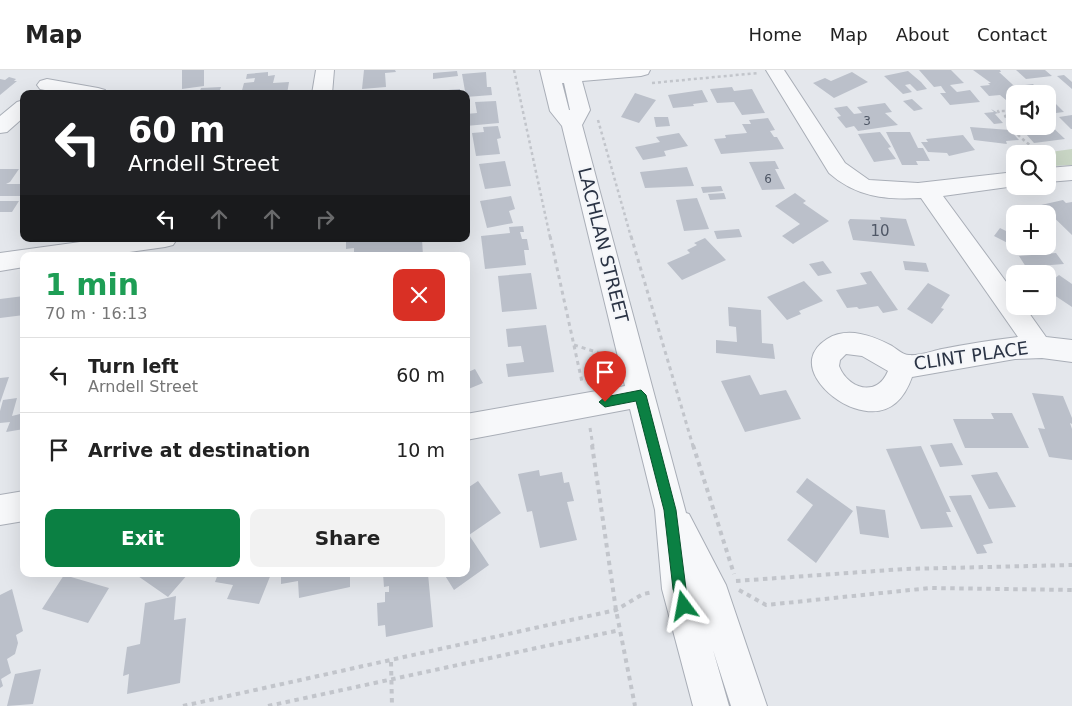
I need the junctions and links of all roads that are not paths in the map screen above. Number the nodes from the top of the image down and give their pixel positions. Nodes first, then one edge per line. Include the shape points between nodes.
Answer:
1 (65, 70) edge
2 (325, 70) edge
3 (776, 71) edge
4 (571, 73) edge
5 (550, 74) edge
6 (644, 77) edge
7 (42, 89) edge
8 (322, 90) edge
9 (20, 110) edge
10 (572, 125) junction
11 (0, 127) edge
12 (1072, 173) edge
13 (1056, 174) edge
14 (1006, 180) edge
15 (926, 189) junction
16 (143, 242) edge
17 (68, 252) edge
18 (20, 259) edge
19 (0, 262) edge
20 (1039, 347) junction
21 (1072, 351) edge
22 (903, 366) dead end
23 (641, 395) junction
24 (470, 426) edge
25 (20, 507) edge
26 (0, 510) edge
27 (670, 510) junction
28 (711, 706) edge
29 (749, 706) edge

1 - 7 street
2 - 8 street
3 - 15 street via 836,168 848,178 883,191
4 - 5 street
4 - 6 street
4 - 10 street, LACHLAN STREET via 580,110
5 - 10 street, LACHLAN STREET via 560,111
9 - 11 street
10 - 23 street, LACHLAN STREET
12 - 13 street
14 - 15 street
15 - 20 street, CLINT PLACE
16 - 17 street
18 - 19 street
20 - 21 street, CLINT PLACE
20 - 22 street, CLINT PLACE
23 - 24 street
23 - 27 street, LACHLAN STREET
25 - 26 street
27 - 28 street, LACHLAN STREET via 679,589
27 - 29 street, LACHLAN STREET via 709,585

